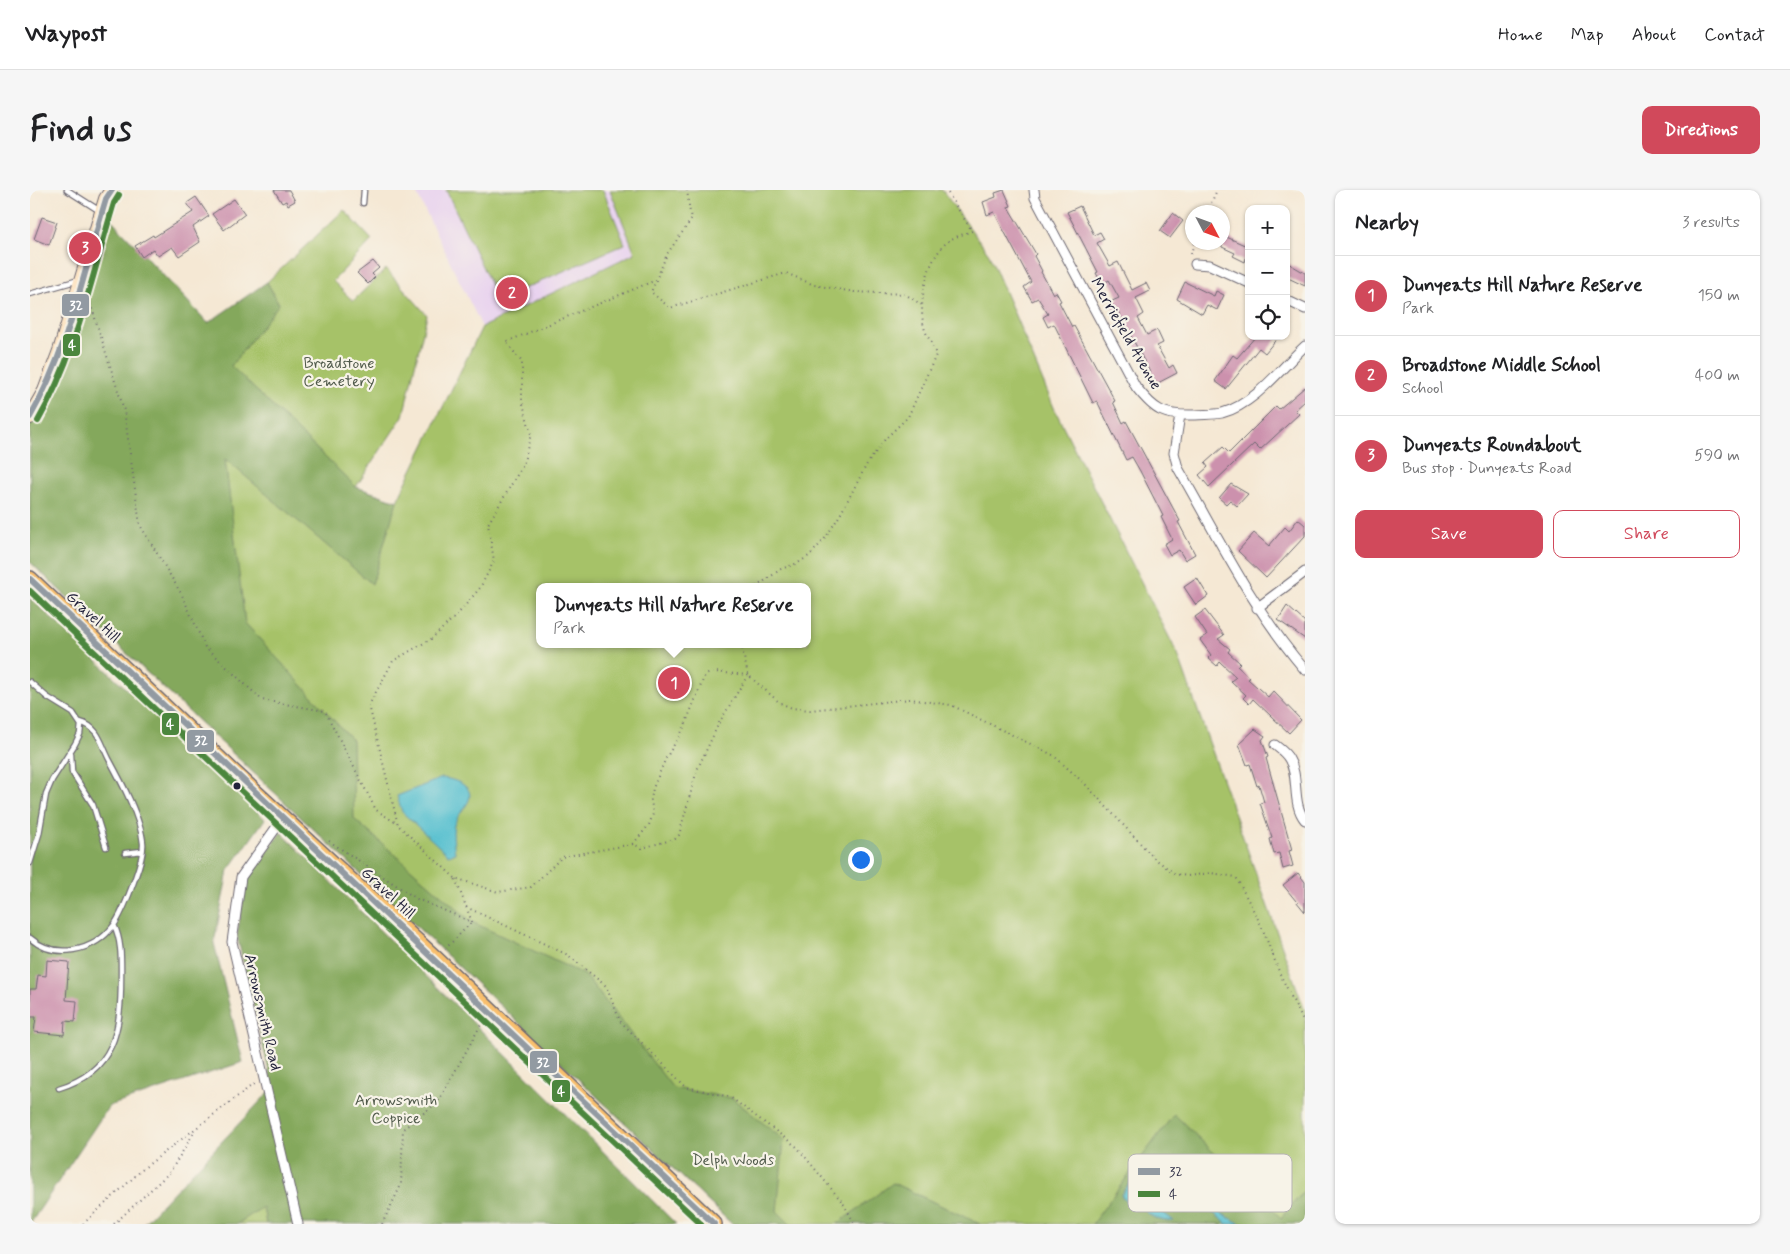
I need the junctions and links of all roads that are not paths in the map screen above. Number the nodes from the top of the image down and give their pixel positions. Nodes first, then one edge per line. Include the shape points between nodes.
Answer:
1 (67, 190) edge
2 (112, 190) edge
3 (364, 190) edge
4 (1034, 190) edge
5 (363, 203) dead end
6 (102, 212) junction
7 (1195, 264) road end
8 (81, 277) junction
9 (1245, 280) edge
10 (30, 294) edge
11 (1290, 302) edge
12 (1305, 309) edge
13 (1305, 346) edge
14 (1180, 415) junction
15 (30, 417) edge
16 (1305, 572) edge
17 (33, 583) edge
18 (1257, 608) junction
19 (1305, 670) edge
20 (30, 682) edge
21 (80, 722) junction
22 (1275, 745) dead end
23 (71, 752) junction
24 (284, 818) junction
25 (1305, 820) edge
26 (106, 847) dead end
27 (142, 851) junction
28 (125, 852) dead end
29 (30, 863) edge
30 (114, 925) junction
31 (30, 938) edge
32 (59, 1088) dead end
33 (298, 1224) edge
34 (714, 1224) edge

1 - 6 lane
2 - 6 street
3 - 5 lane
4 - 14 street, Merriefield Avenue via 1035,198 1136,387 1152,406 1163,413
6 - 8 street
7 - 9 street via 1210,265
8 - 10 lane
8 - 15 street via 46,391
11 - 12 street
13 - 14 street, Merriefield Avenue via 1238,407 1221,413
14 - 18 street via 1174,453 1178,468
16 - 18 street
17 - 24 main road, Gravel Hill
18 - 19 street
20 - 21 lane via 73,713
21 - 23 lane via 80,734
21 - 27 lane via 89,724 96,732 123,783 138,825
22 - 25 street via 1288,757 1292,766 1299,809
23 - 26 lane via 72,772 93,805
23 - 29 lane via 46,794
24 - 33 street, Arrowsmith Road via 240,878 232,942
24 - 34 main road, Gravel Hill
27 - 28 lane
27 - 30 lane via 136,875
30 - 31 lane via 93,943 71,951 61,952 45,947
30 - 32 lane via 118,934 121,986 120,1016 114,1041 99,1067 77,1082

